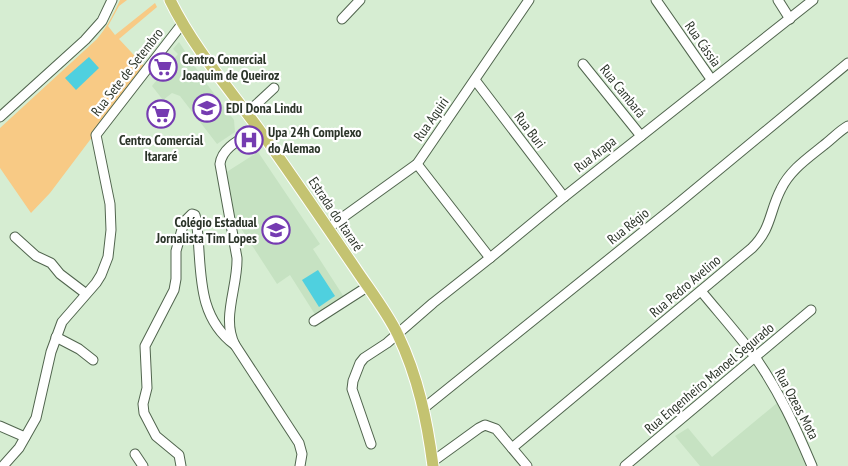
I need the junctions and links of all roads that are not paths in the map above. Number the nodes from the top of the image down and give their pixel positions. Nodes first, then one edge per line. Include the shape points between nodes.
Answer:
1 (112, 0) edge
2 (170, 0) edge
3 (360, 0) edge
4 (529, 0) edge
5 (656, 0) edge
6 (778, 0) edge
7 (813, 0) edge
8 (342, 19) dead end
9 (790, 19) junction
10 (182, 24) junction
11 (848, 63) edge
12 (583, 64) dead end
13 (710, 79) junction
14 (475, 80) junction
15 (274, 88) dead end
16 (246, 113) junction
17 (0, 117) edge
18 (848, 126) edge
19 (258, 129) junction
20 (641, 136) junction
21 (417, 164) junction
22 (564, 197) junction
23 (328, 228) junction
24 (15, 237) dead end
25 (490, 258) junction
26 (367, 287) junction
27 (701, 291) junction
28 (85, 293) junction
29 (810, 310) dead end
30 (314, 321) dead end
31 (397, 333) junction
32 (56, 337) junction
33 (235, 345) junction
34 (755, 357) junction
35 (93, 360) dead end
36 (424, 408) junction
37 (0, 426) edge
38 (25, 437) junction
39 (371, 444) dead end
40 (512, 448) junction
41 (135, 454) dead end
42 (433, 464) edge
43 (3, 466) edge
44 (143, 466) edge
45 (181, 466) edge
46 (300, 466) edge
47 (527, 466) edge
48 (625, 466) edge
49 (812, 466) edge

1 - 17 street via 102,21 85,40
2 - 10 main road, Estrada do Itararé
3 - 8 street
4 - 14 street, Rua Aquiri
5 - 13 street, Rua Cássia
6 - 9 street
7 - 9 street, Rua Arapa
9 - 13 street, Rua Arapa
10 - 16 main road, Estrada do Itararé
10 - 28 street, Rua Sete de Setembro via 96,135 110,204 111,230 105,265 96,283
11 - 36 street, Rua Régio
12 - 20 street, Rua Cambará
13 - 20 street, Rua Arapa
14 - 21 street, Rua Aquiri
14 - 22 street, Rua Buri
15 - 16 street
16 - 19 main road, Estrada do Itararé
18 - 27 street, Rua Pedro Avelino via 796,168 780,191 762,238
19 - 23 main road, Estrada do Itararé
19 - 33 street via 225,150 220,158 238,269 229,327
20 - 22 street, Rua Arapa
21 - 23 street, Rua Aquiri
21 - 25 street
22 - 25 street, Rua Arapa
23 - 26 main road, Estrada do Itararé
24 - 28 street
25 - 31 street, Rua Arapa
26 - 30 street
26 - 31 main road, Estrada do Itararé
27 - 34 street, Rua Ozeas Mota
27 - 40 street, Rua Pedro Avelino
28 - 32 street, Rua Sete de Setembro via 67,314
29 - 34 street, Rua Engenheiro Manoel Segurado
31 - 36 main road, Estrada do Itararé
31 - 39 street, Rua Arapa via 362,361 353,381 353,394
32 - 35 street
32 - 38 street, Rua Sete de Setembro via 39,410
33 - 45 street via 217,329 207,306 195,211 184,222 176,250 174,290 145,346 147,388 144,413 156,436 179,455
33 - 46 street via 300,443
34 - 48 street, Rua Engenheiro Manoel Segurado
34 - 49 street, Rua Ozeas Mota via 790,414
36 - 42 main road, Estrada do Itararé
37 - 38 street
38 - 43 street, Rua Sete de Setembro
40 - 42 street via 496,428 485,425
40 - 47 street
41 - 44 street

